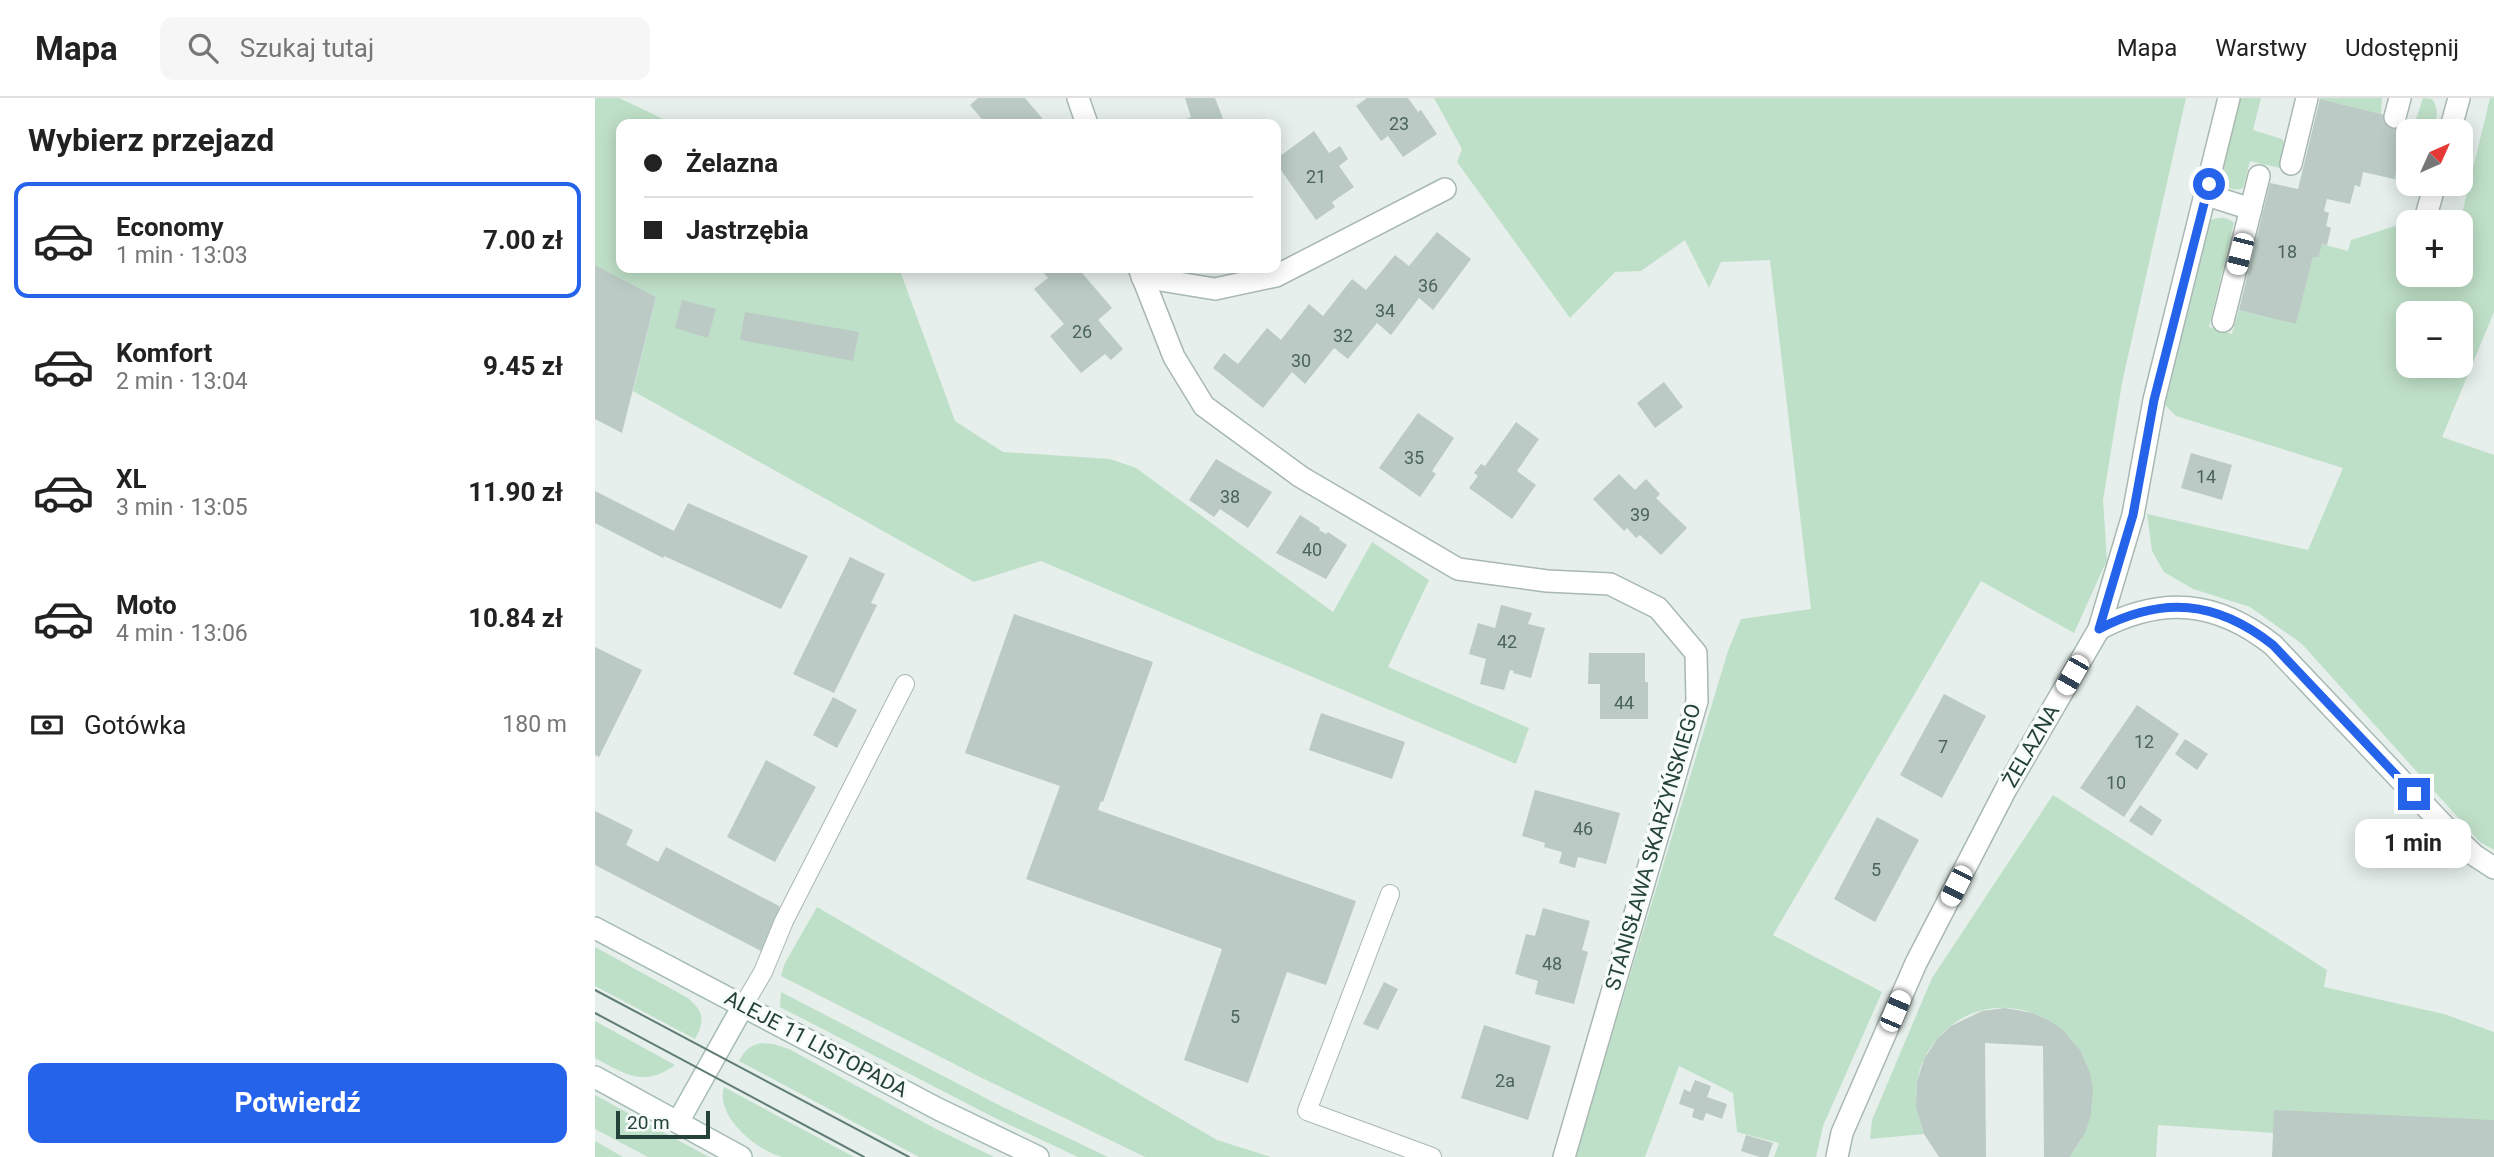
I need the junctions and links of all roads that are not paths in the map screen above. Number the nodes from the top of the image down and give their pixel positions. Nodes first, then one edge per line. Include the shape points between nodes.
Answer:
1 (1078, 98) edge
2 (2229, 98) edge
3 (2307, 98) edge
4 (2459, 98) edge
5 (1085, 119) edge
6 (2453, 119) edge
7 (2291, 164) dead end
8 (2259, 176) dead end
9 (1445, 189) dead end
10 (2207, 195) junction
11 (2251, 209) junction
12 (1141, 273) edge
13 (1145, 273) edge
14 (2223, 321) dead end
15 (2099, 629) junction
16 (905, 684) dead end
17 (2494, 868) edge
18 (1390, 894) dead end
19 (595, 928) edge
20 (744, 1006) junction
21 (595, 1077) edge
22 (678, 1122) junction
23 (741, 1157) edge
24 (1038, 1157) edge
25 (1432, 1157) edge
26 (1564, 1157) edge
27 (1837, 1157) edge

1 - 5 street
2 - 10 street, ŻELAZNA
3 - 7 street
4 - 6 street
8 - 11 street
9 - 13 street, STANISŁAWA SKARŻYŃSKIEGO via 1276,276 1215,289
10 - 11 street
10 - 15 street, ŻELAZNA via 2154,400 2133,515
11 - 14 street
12 - 26 street, STANISŁAWA SKARŻYŃSKIEGO via 1174,357 1203,407 1301,477 1458,569 1610,583 1658,608 1696,653 1697,701
15 - 17 street via 2143,610 2190,607 2213,611 2255,630 2449,831
15 - 27 street, ŻELAZNA via 2006,789 1916,962 1842,1133
16 - 20 lane
18 - 25 lane via 1307,1111
19 - 20 street, ALEJE 11 LISTOPADA
20 - 22 street
20 - 24 street, ALEJE 11 LISTOPADA
21 - 22 street
22 - 23 street

